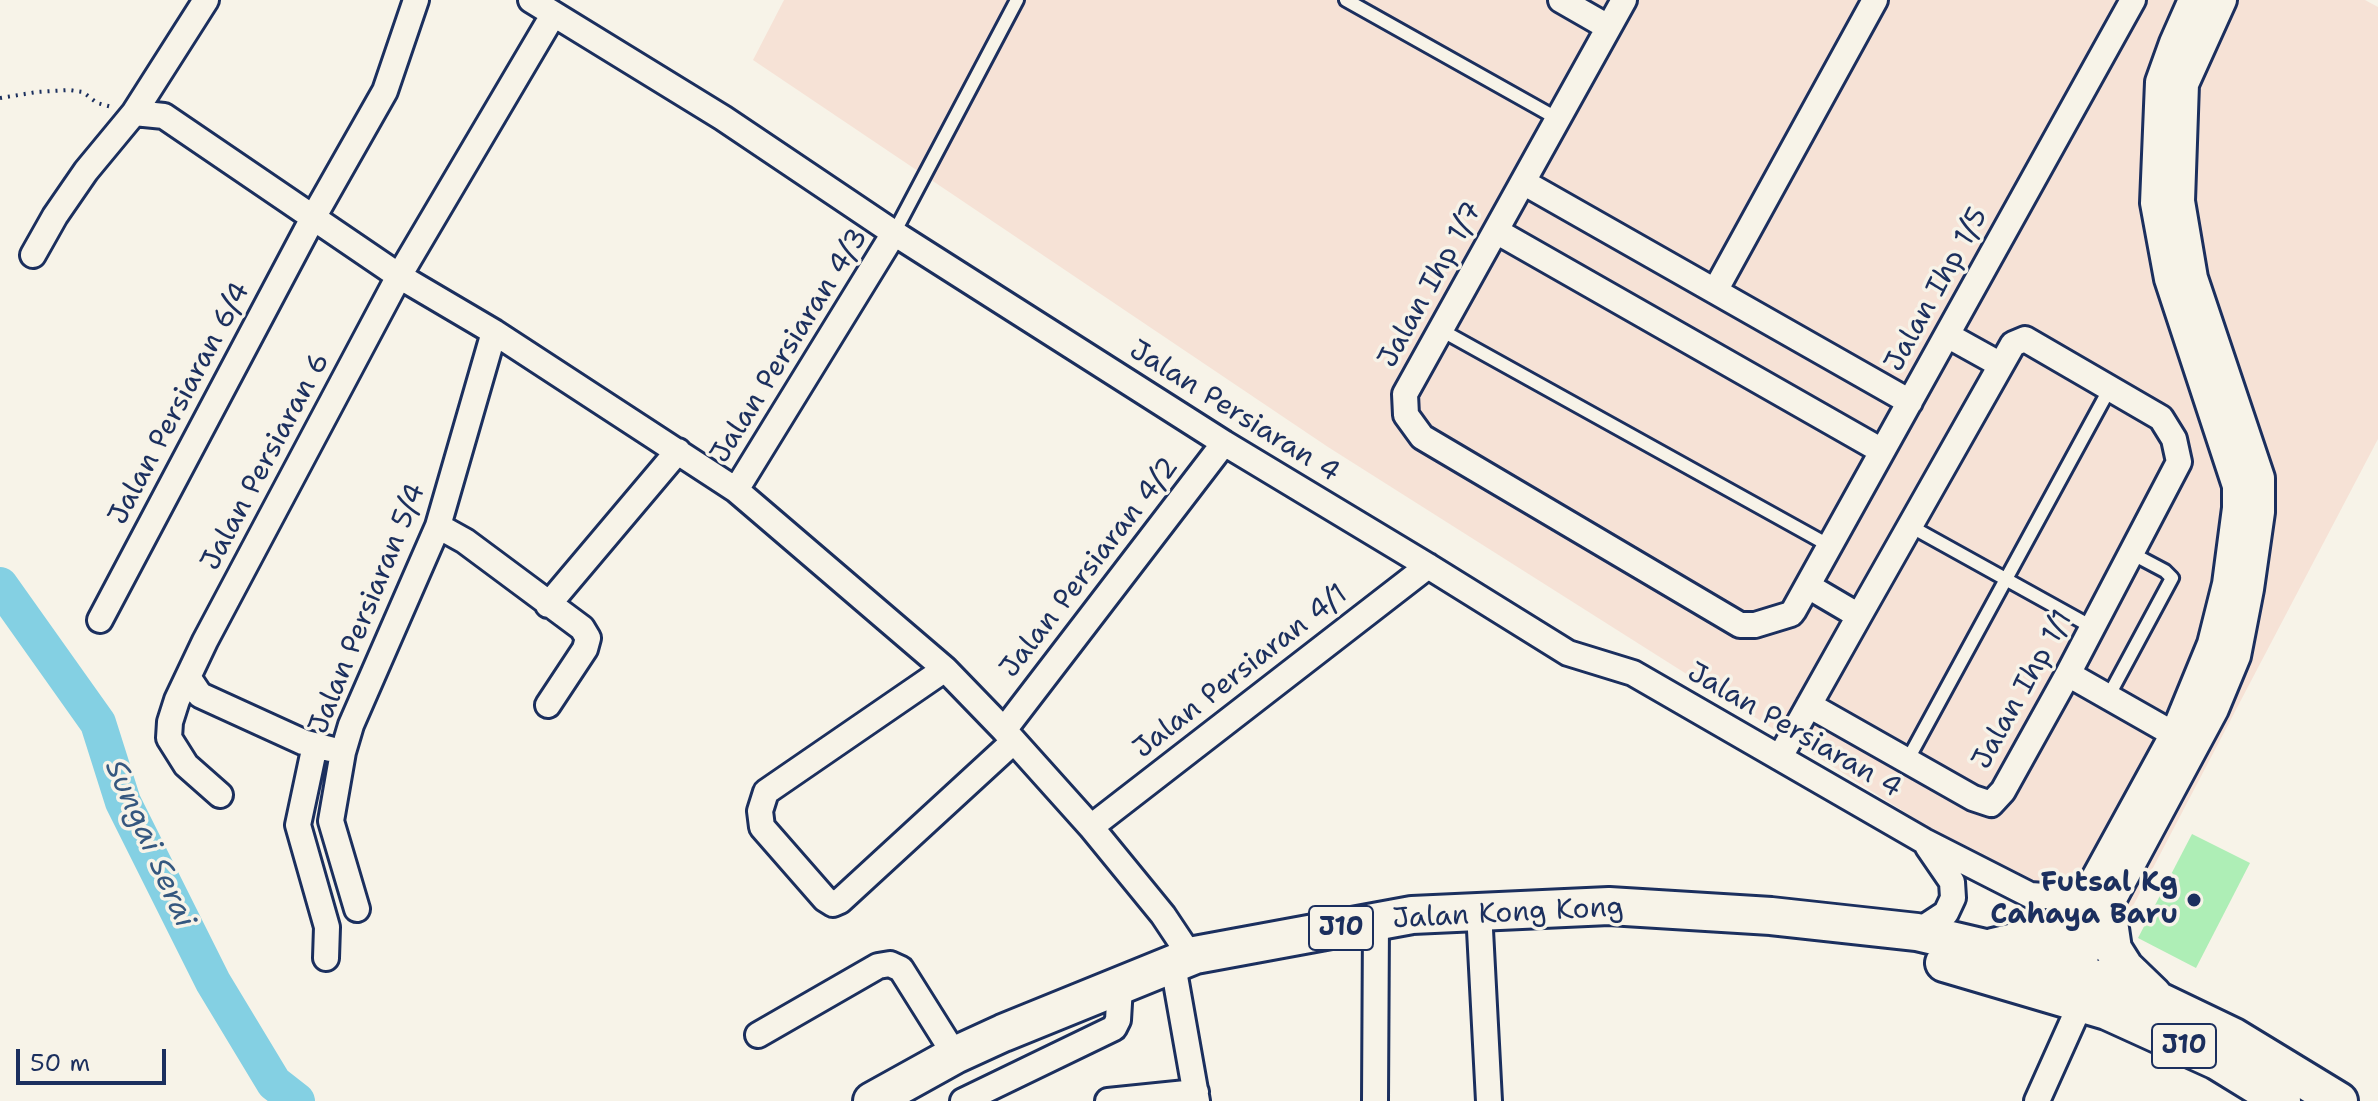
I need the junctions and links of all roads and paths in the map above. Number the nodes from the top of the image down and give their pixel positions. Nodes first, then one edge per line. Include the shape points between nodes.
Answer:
1 (206, 0) edge
2 (416, 0) edge
3 (531, 0) edge
4 (1017, 0) edge
5 (1346, 0) edge
6 (1561, 0) edge
7 (1624, 0) edge
8 (1875, 0) edge
9 (2133, 0) edge
10 (2193, 0) edge
11 (2222, 0) edge
12 (553, 15) junction
13 (1608, 27) junction
14 (0, 98) edge
15 (134, 113) junction
16 (1558, 119) junction
17 (1523, 182) junction
18 (314, 216) junction
19 (1496, 231) junction
20 (894, 233) junction
21 (33, 255) dead end
22 (399, 276) junction
23 (1715, 291) junction
24 (1441, 330) junction
25 (494, 332) junction
26 (1947, 335) junction
27 (2001, 365) junction
28 (2110, 388) junction
29 (1910, 402) junction
30 (1224, 443) junction
31 (678, 451) junction
32 (1882, 451) junction
33 (736, 490) junction
34 (438, 526) junction
35 (1910, 526) junction
36 (1830, 546) junction
37 (2131, 553) junction
38 (1428, 566) junction
39 (2005, 579) junction
40 (1808, 586) junction
41 (548, 605) junction
42 (1794, 610) joint
43 (1859, 616) junction
44 (100, 620) dead end
45 (2092, 627) junction
46 (945, 669) junction
47 (2068, 674) junction
48 (188, 677) junction
49 (2108, 697) junction
50 (548, 705) dead end
51 (1809, 705) junction
52 (1008, 736) junction
53 (2184, 740) junction
54 (315, 745) junction
55 (343, 752) junction
56 (1780, 757) junction
57 (1907, 761) junction
58 (220, 795) dead end
59 (1091, 827) junction
60 (1924, 841) junction
61 (2091, 905) junction
62 (357, 909) dead end
63 (1479, 911) junction
64 (1376, 922) junction
65 (1841, 924) junction
66 (1917, 932) junction
67 (1987, 949) junction
68 (326, 958) dead end
69 (1182, 961) junction
70 (2062, 985) junction
71 (1120, 986) junction
72 (2159, 1001) junction
73 (758, 1035) dead end
74 (955, 1055) junction
75 (1196, 1096) edge
76 (872, 1101) edge
77 (963, 1101) edge
78 (1108, 1101) edge
79 (1375, 1101) edge
80 (1489, 1101) edge
81 (2037, 1101) edge
82 (2282, 1101) edge
83 (2339, 1101) edge

1 - 15 street
2 - 18 street, Jalan Persiaran 6/4 via 385,91
3 - 12 street, Jalan Persiaran 4
4 - 20 lane
5 - 16 lane
6 - 13 street
7 - 13 street, Jalan Ihp 1/7
8 - 23 street
9 - 26 street, Jalan Ihp 1/5
10 - 53 street via 2160,82 2155,203 2169,279 2230,460 2237,508 2219,621
11 - 53 street via 2184,84 2180,201 2193,278 2258,468 2260,512 2236,656 2214,709
12 - 20 street, Jalan Persiaran 4 via 723,118
12 - 22 street, Jalan Persiaran 6
13 - 16 street, Jalan Ihp 1/7
14 - 15 path via 69,90
15 - 18 street via 164,116
15 - 21 street via 86,171
16 - 17 street, Jalan Ihp 1/7
17 - 19 street, Jalan Ihp 1/7
17 - 23 street
18 - 22 street
18 - 44 street, Jalan Persiaran 6/4
19 - 24 street, Jalan Ihp 1/7
19 - 32 street
20 - 30 street, Jalan Persiaran 4
20 - 33 street, Jalan Persiaran 4/3
22 - 25 street
22 - 48 street, Jalan Persiaran 6
23 - 29 street
24 - 36 lane
24 - 42 street, Jalan Ihp 1/7 via 1405,394 1406,415 1422,437 1740,625 1755,625
25 - 31 street
25 - 34 street, Jalan Persiaran 5/4
26 - 27 street
26 - 29 street, Jalan Ihp 1/5
27 - 28 street via 2013,344 2025,339
27 - 35 street
28 - 37 street, Jalan Ihp 1/1 via 2161,418 2174,439 2179,462
28 - 39 lane
29 - 32 street, Jalan Ihp 1/5
30 - 38 street, Jalan Persiaran 4
30 - 52 street, Jalan Persiaran 4/2
31 - 33 street
31 - 41 street
32 - 36 street, Jalan Ihp 1/5
33 - 46 street
34 - 41 street
34 - 55 street, Jalan Persiaran 5/4
35 - 39 lane
35 - 43 street
36 - 40 street, Jalan Ihp 1/5
37 - 45 street, Jalan Ihp 1/1
37 - 49 lane via 2172,578
38 - 56 street, Jalan Persiaran 4 via 1568,653 1633,673
38 - 59 street, Jalan Persiaran 4/1
39 - 45 lane
39 - 57 lane
40 - 42 street, Jalan Ihp 1/5
40 - 43 street
41 - 50 street via 588,638
43 - 51 street
45 - 47 street, Jalan Ihp 1/1
46 - 52 street
46 - 52 street, Jalan Persiaran 4/2 via 766,792 762,827 825,899 840,901
47 - 49 street
47 - 57 street, Jalan Ihp 1/1 via 1991,804
48 - 54 street via 200,695
48 - 58 street, Jalan Persiaran 6 via 169,738 186,765
49 - 53 street
51 - 56 street
51 - 57 street, Jalan Ihp 1/1
52 - 59 street
53 - 61 street
54 - 55 street
54 - 68 street via 298,825 327,927
55 - 62 street, Jalan Persiaran 5/4 via 331,821
56 - 60 street, Jalan Persiaran 4
59 - 69 street via 1163,915
60 - 61 street, Jalan Persiaran 4 via 2030,895
60 - 66 street via 1952,882 1953,898 1946,913
61 - 67 main road via 2040,936
61 - 70 street
61 - 72 main road via 2125,968
63 - 64 main road, Jalan Kong Kong / J10
63 - 65 main road, Jalan Kong Kong / J10 via 1609,906
63 - 80 street
64 - 69 main road, Jalan Kong Kong / J10
64 - 79 street
65 - 66 main road, Jalan Kong Kong / J10
65 - 70 main road, Jalan Kong Kong / J10 via 1912,954
66 - 67 main road, Jalan Kong Kong / J10
67 - 70 main road, Jalan Kong Kong / J10
69 - 71 main road, Jalan Kong Kong / J10
69 - 75 street
70 - 72 main road, Jalan Kong Kong / J10
70 - 81 street
70 - 82 main road, Jalan Kong Kong / J10 via 2217,1061
71 - 74 main road, Jalan Kong Kong / J10
71 - 77 street via 1114,1028
72 - 83 main road, Jalan Kong Kong / J10 via 2234,1037
73 - 74 street via 890,964 901,969
74 - 76 main road, Jalan Kong Kong / J10
75 - 78 street

